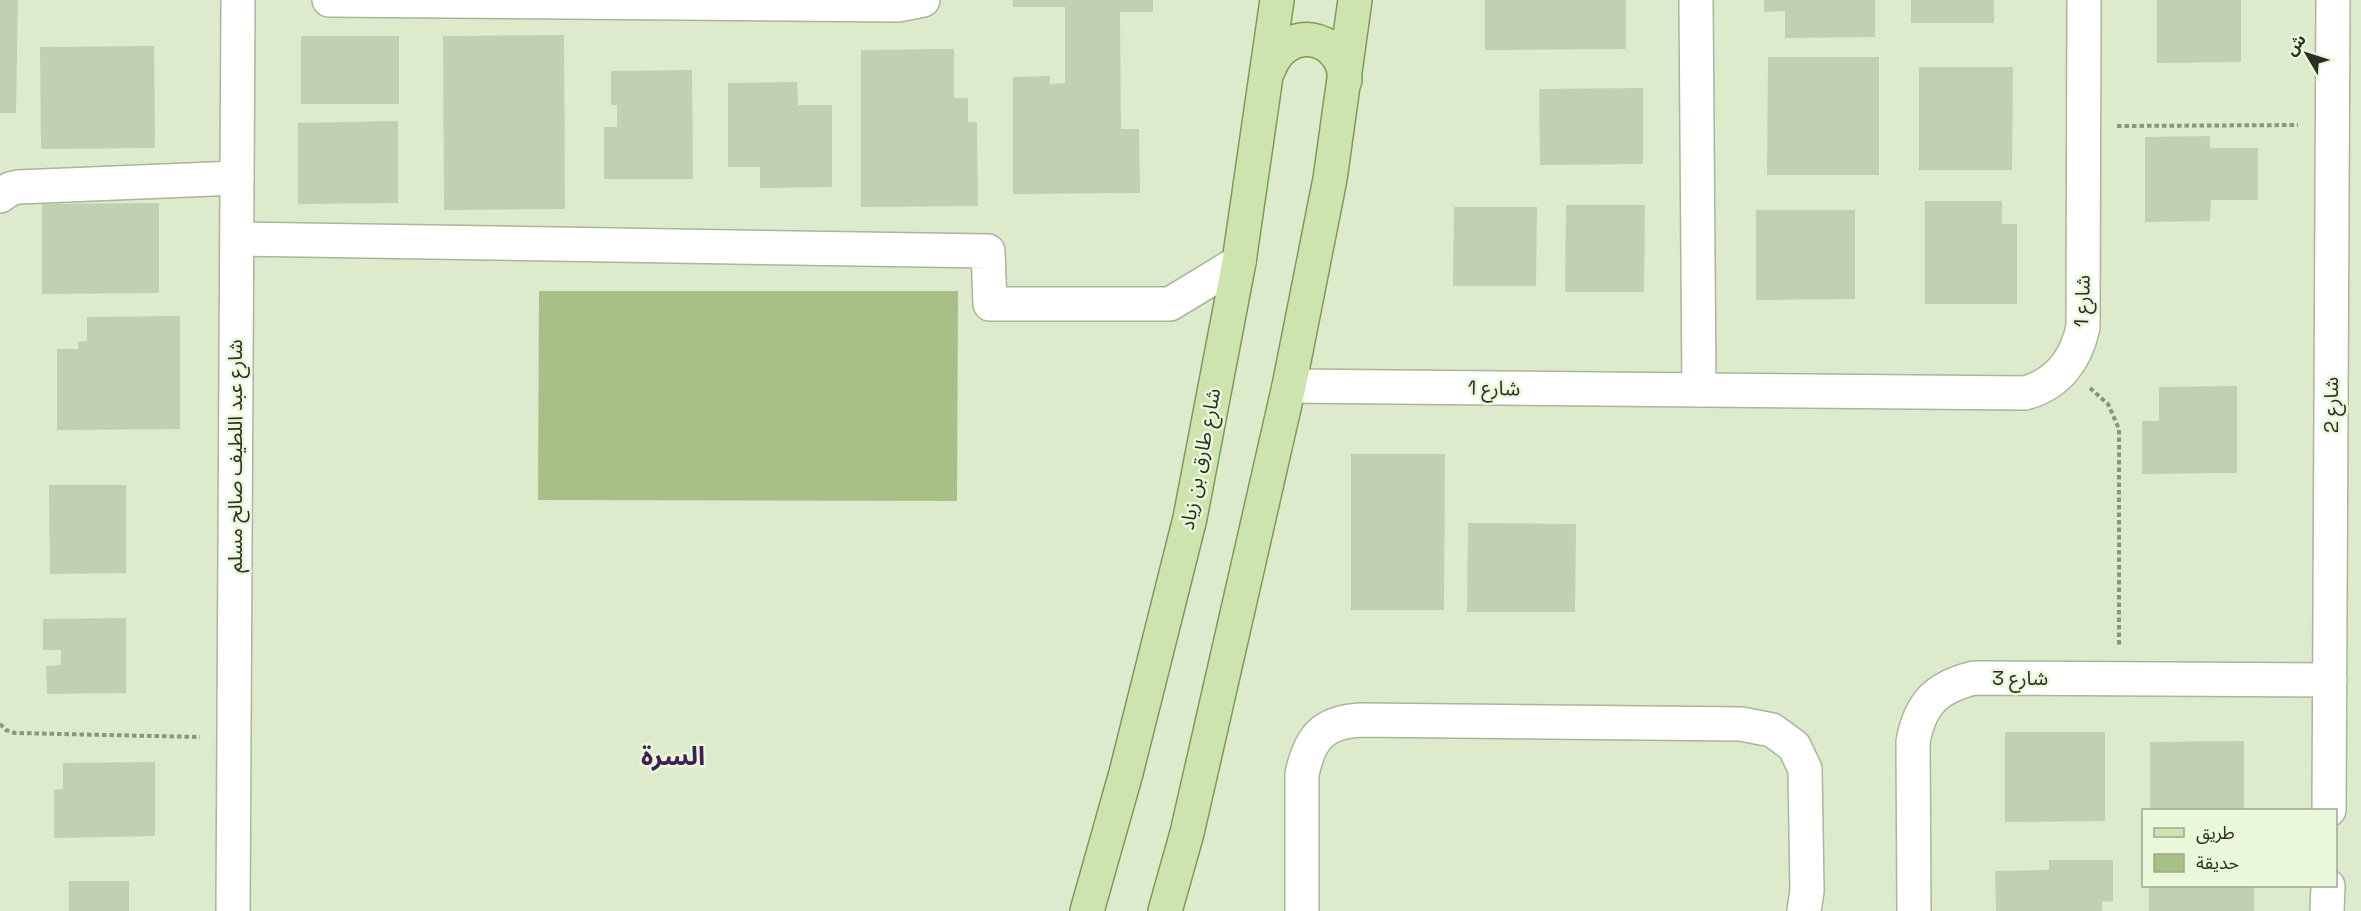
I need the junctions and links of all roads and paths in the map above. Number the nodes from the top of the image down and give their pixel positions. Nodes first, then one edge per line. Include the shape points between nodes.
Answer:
1 (238, 0) edge
2 (329, 0) edge
3 (923, 0) edge
4 (1278, 0) edge
5 (1355, 0) edge
6 (1696, 0) edge
7 (2084, 0) edge
8 (2332, 0) edge
9 (1269, 69) junction
10 (1345, 80) junction
11 (2332, 125) junction
12 (2084, 126) junction
13 (237, 178) junction
14 (0, 196) edge
15 (237, 239) junction
16 (1239, 262) junction
17 (2066, 366) junction
18 (1289, 387) junction
19 (1699, 390) junction
20 (2118, 679) junction
21 (2330, 680) junction
22 (0, 724) edge
23 (234, 738) junction
24 (2329, 809) edge
25 (2328, 887) edge
26 (233, 911) edge
27 (1087, 911) edge
28 (1166, 911) edge
29 (1302, 911) edge
30 (1804, 911) edge
31 (1914, 911) edge
32 (2327, 911) edge

1 - 13 street, شارع عبد اللطيف صالح مسلم
2 - 3 street via 898,4
4 - 9 main road, شارع طارق بن زياد
5 - 10 main road
6 - 19 street
7 - 12 street, شارع 1
8 - 11 street, شارع 2
9 - 10 main road via 1283,47 1308,39 1332,49 1342,63
9 - 16 main road, شارع طارق بن زياد
10 - 18 main road via 1330,179
11 - 12 path
11 - 21 street, شارع 2
12 - 17 street, شارع 1 via 2084,327
13 - 14 street via 18,187
13 - 15 street, شارع عبد اللطيف صالح مسلم
15 - 16 street via 988,251 990,304 1170,304
15 - 23 street, شارع عبد اللطيف صالح مسلم
16 - 27 main road, شارع طارق بن زياد via 1190,518
17 - 19 street, شارع 1 via 2047,385 2025,393
17 - 20 path via 2108,404 2120,429
18 - 19 street, شارع 1
18 - 28 main road
20 - 21 street, شارع 3
20 - 31 street, شارع 3 via 1974,678 1951,685 1934,696 1912,742
21 - 24 street, شارع 2
22 - 23 path via 15,733
23 - 26 street, شارع عبد اللطيف صالح مسلم
25 - 32 street
29 - 30 street via 1305,760 1328,726 1361,720 1741,724 1772,730 1794,746 1805,769

